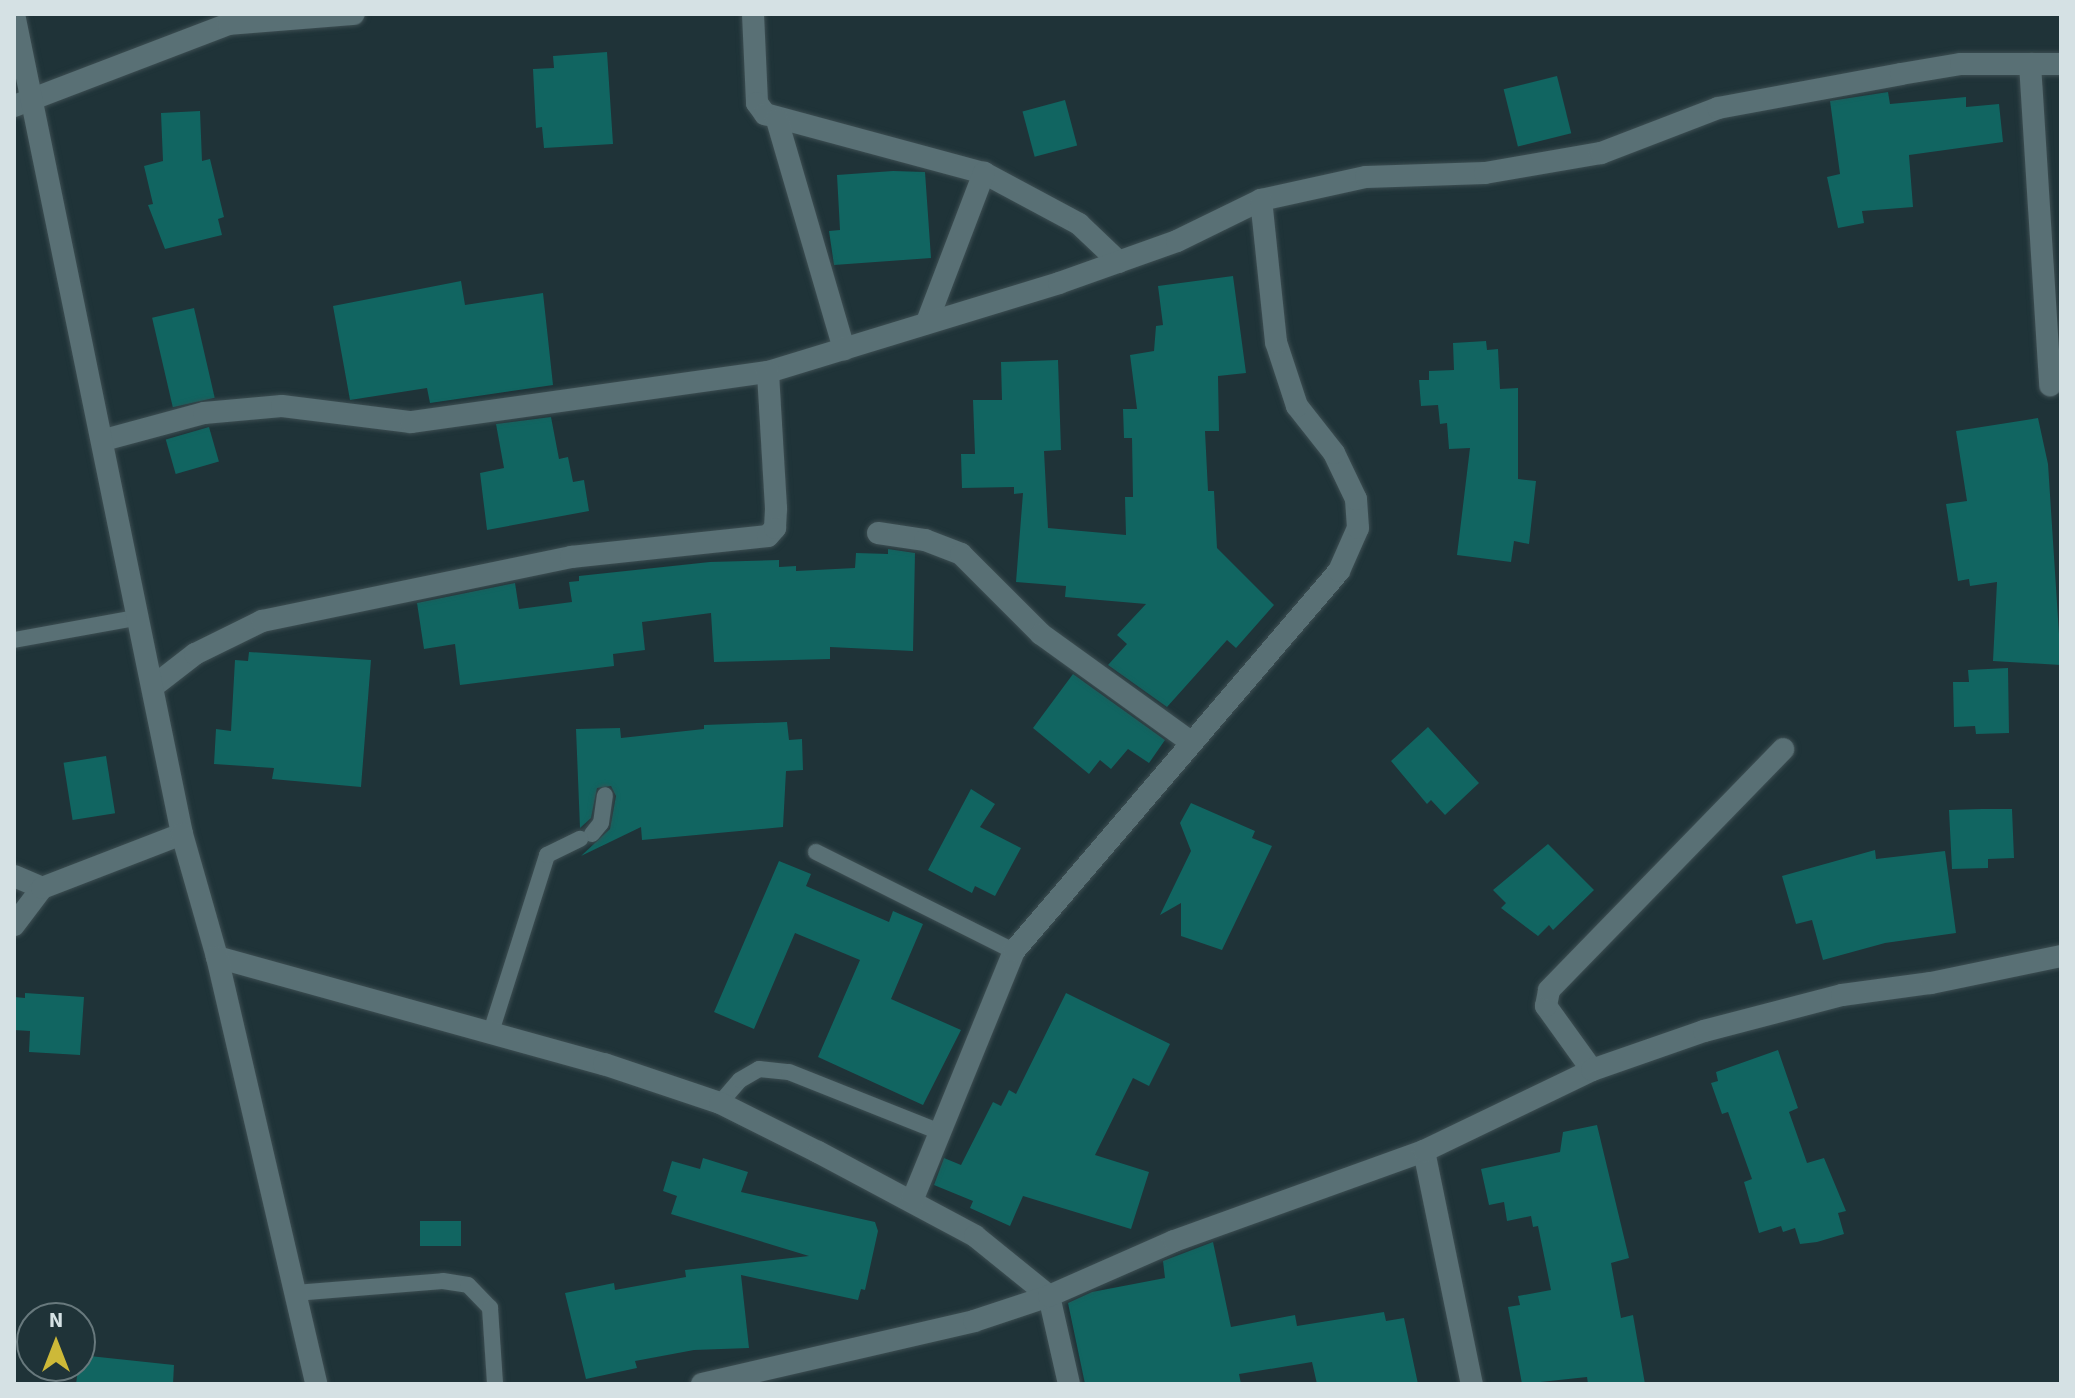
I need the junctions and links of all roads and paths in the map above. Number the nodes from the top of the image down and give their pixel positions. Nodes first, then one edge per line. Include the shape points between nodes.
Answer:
1 (14, 14) edge
2 (354, 14) edge
3 (753, 14) edge
4 (2030, 64) junction
5 (2061, 64) edge
6 (24, 103) edge
7 (777, 120) junction
8 (984, 173) junction
9 (1261, 200) junction
10 (1119, 262) junction
11 (927, 322) junction
12 (844, 349) junction
13 (768, 372) junction
14 (2050, 385) dead end
15 (104, 440) junction
16 (878, 533) dead end
17 (140, 617) junction
18 (14, 640) edge
19 (155, 685) junction
20 (1191, 742) junction
21 (1783, 749) dead end
22 (605, 795) dead end
23 (182, 834) junction
24 (816, 852) dead end
25 (14, 876) edge
26 (42, 888) junction
27 (14, 925) edge
28 (1014, 951) junction
29 (2061, 956) edge
30 (217, 957) junction
31 (490, 1035) junction
32 (1592, 1070) junction
33 (720, 1103) junction
34 (937, 1131) junction
35 (1424, 1151) junction
36 (912, 1201) junction
37 (295, 1293) junction
38 (1049, 1296) junction
39 (316, 1384) edge
40 (495, 1384) edge
41 (702, 1384) edge
42 (1069, 1384) edge
43 (1472, 1384) edge

1 - 6 street
2 - 6 street via 229,24
3 - 7 street via 757,103
4 - 5 street
4 - 9 street via 1961,64 1718,108 1601,153 1485,173 1366,177
4 - 14 street
6 - 15 street
7 - 8 street
7 - 12 street
8 - 10 street via 1079,224
8 - 11 street
9 - 10 street
9 - 20 street via 1276,342 1297,406 1334,453 1356,499 1358,528 1339,571
10 - 11 street
11 - 12 street
12 - 13 street
13 - 15 street via 411,422 282,406 204,413
13 - 19 street via 776,508 775,528 768,536 571,557 262,621 195,654
15 - 17 street
16 - 20 street via 925,540 961,554 1041,634
17 - 18 lane
17 - 19 street
19 - 23 street
20 - 28 street
21 - 32 street via 1549,990 1546,1006
22 - 31 lane via 601,823 586,837 547,855
23 - 26 street
23 - 30 street
24 - 28 lane
25 - 26 street
26 - 27 street
28 - 34 street
29 - 32 street via 1842,995 1704,1031
30 - 31 street
30 - 37 street
31 - 33 street via 604,1064
32 - 35 street
33 - 34 lane via 740,1080 759,1069 789,1072
33 - 36 street
34 - 36 street
35 - 38 street via 1174,1241
35 - 43 street
36 - 38 street via 975,1236
37 - 39 street
37 - 40 lane via 443,1281 468,1285 490,1308
38 - 41 street via 974,1321
38 - 42 street

